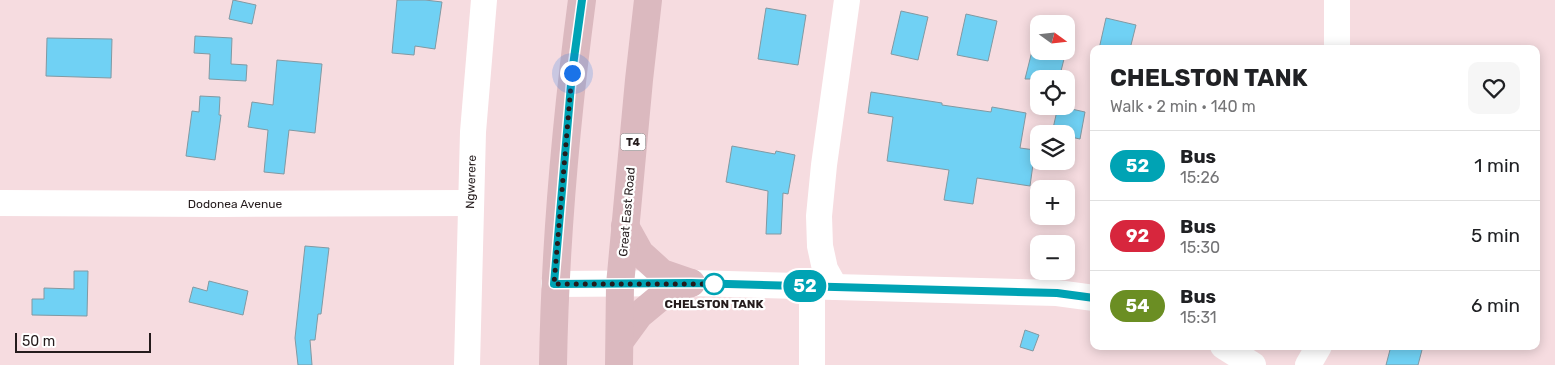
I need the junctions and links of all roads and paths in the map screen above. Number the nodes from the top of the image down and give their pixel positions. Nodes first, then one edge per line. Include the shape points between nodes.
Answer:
1 (484, 0) edge
2 (582, 0) edge
3 (648, 0) edge
4 (847, 0) edge
5 (1337, 0) edge
6 (1337, 45) edge
7 (470, 203) junction
8 (0, 204) edge
9 (625, 226) junction
10 (691, 283) junction
11 (554, 284) junction
12 (620, 285) junction
13 (823, 287) junction
14 (1090, 297) edge
15 (1229, 350) edge
16 (1317, 350) edge
17 (620, 353) edge
18 (467, 365) edge
19 (552, 365) edge
20 (812, 365) edge
21 (1253, 365) edge
22 (1308, 365) edge

1 - 7 street, Ngwerere
2 - 11 main road via 572,73
3 - 9 main road, Great East Road / T4
4 - 13 street via 819,216 825,269
5 - 6 street
7 - 8 street, Dodonea Avenue
7 - 18 street, Ngwerere
9 - 10 main road via 640,253 662,273
9 - 12 main road, Great East Road / T4
10 - 12 street
10 - 13 street
10 - 17 main road via 662,295 639,315
11 - 12 street
11 - 19 main road
12 - 17 main road, Great East Road / T4
13 - 14 street via 1057,293
13 - 20 street
15 - 21 street
16 - 22 street

